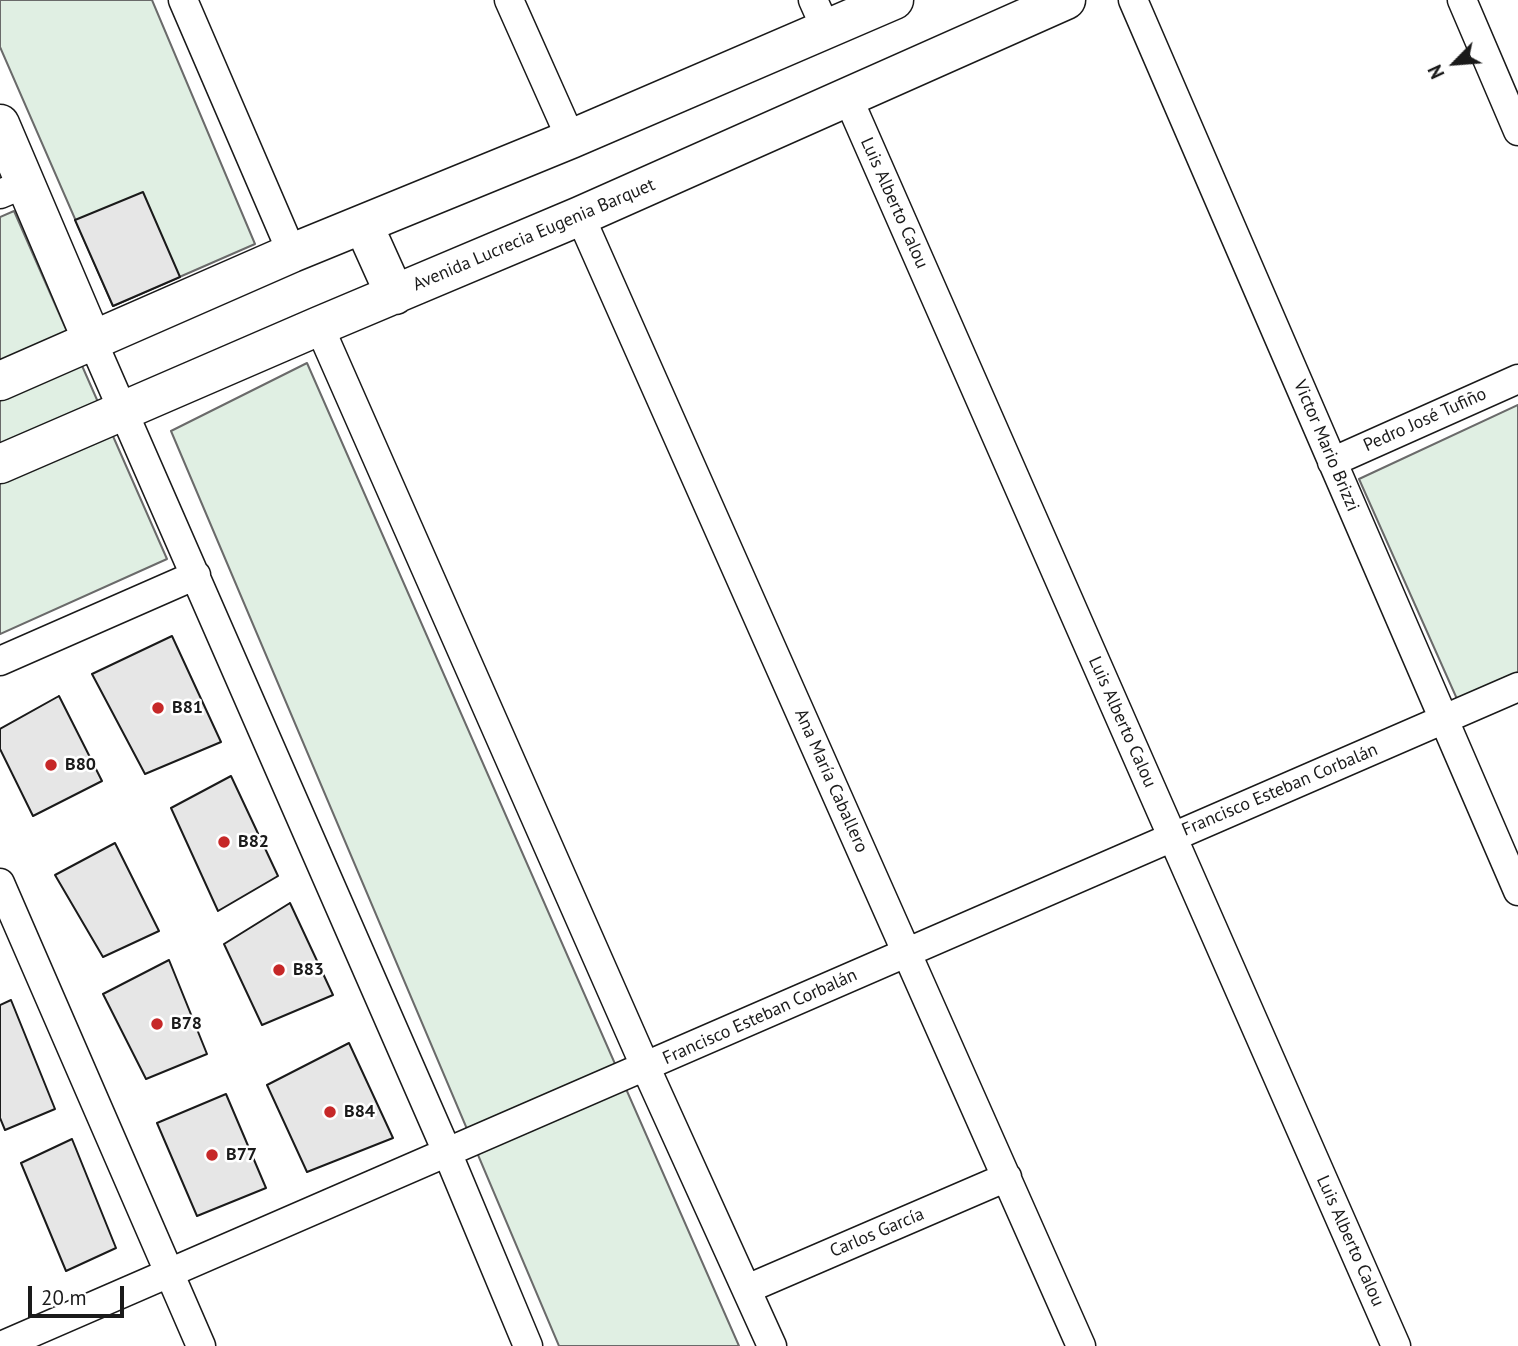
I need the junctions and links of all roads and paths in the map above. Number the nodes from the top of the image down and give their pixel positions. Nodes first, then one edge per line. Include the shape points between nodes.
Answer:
1 (183, 0) edge
2 (509, 0) edge
3 (894, 0) edge
4 (1066, 0) edge
5 (1133, 0) edge
6 (1462, 0) edge
7 (820, 15) edge
8 (848, 98) junction
9 (0, 124) edge
10 (1518, 131) edge
11 (571, 139) junction
12 (13, 188) edge
13 (580, 216) junction
14 (363, 224) junction
15 (292, 253) junction
16 (395, 295) junction
17 (319, 326) junction
18 (92, 340) junction
19 (1518, 379) edge
20 (0, 381) edge
21 (124, 411) junction
22 (1332, 461) junction
23 (0, 464) edge
24 (196, 575) junction
25 (0, 662) edge
26 (1518, 687) edge
27 (1444, 719) junction
28 (1173, 837) junction
29 (0, 883) edge
30 (1518, 891) edge
31 (907, 952) junction
32 (645, 1066) junction
33 (447, 1153) junction
34 (1007, 1177) junction
35 (169, 1273) junction
36 (747, 1289) junction
37 (1, 1346) edge
38 (201, 1346) edge
39 (528, 1346) edge
40 (772, 1346) edge
41 (1081, 1346) edge
42 (1396, 1346) edge

1 - 15 street
2 - 11 street
3 - 7 main road
4 - 8 main road, Avenida Lucrecia Eugenia Barquet
5 - 22 street, Victor Mario Brizzi
6 - 10 street
7 - 11 main road
8 - 13 main road, Avenida Lucrecia Eugenia Barquet
8 - 28 street, Luis Alberto Calou
9 - 12 main road
11 - 14 main road
12 - 18 main road
13 - 16 main road, Avenida Lucrecia Eugenia Barquet
13 - 31 street, Ana María Caballero
14 - 15 main road
14 - 16 main road
15 - 18 main road
16 - 17 main road, Avenida Lucrecia Eugenia Barquet
17 - 21 main road, Avenida Lucrecia Eugenia Barquet
17 - 32 street
18 - 20 main road
18 - 21 street
19 - 22 street, Pedro José Tufiño
21 - 23 main road, Avenida Lucrecia Eugenia Barquet
21 - 24 street
22 - 27 street, Victor Mario Brizzi
24 - 25 street
24 - 33 street
26 - 27 street, Francisco Esteban Corbalán
27 - 28 street, Francisco Esteban Corbalán
27 - 30 street, Victor Mario Brizzi
28 - 31 street, Francisco Esteban Corbalán
28 - 42 street, Luis Alberto Calou
29 - 35 street
31 - 32 street, Francisco Esteban Corbalán
31 - 34 street, Ana María Caballero
32 - 33 street, Francisco Esteban Corbalán
32 - 36 street
33 - 35 street, Francisco Esteban Corbalán
33 - 39 street
34 - 36 street, Carlos García
34 - 41 street, Ana María Caballero
35 - 37 street, Francisco Esteban Corbalán
35 - 38 street
36 - 40 street

